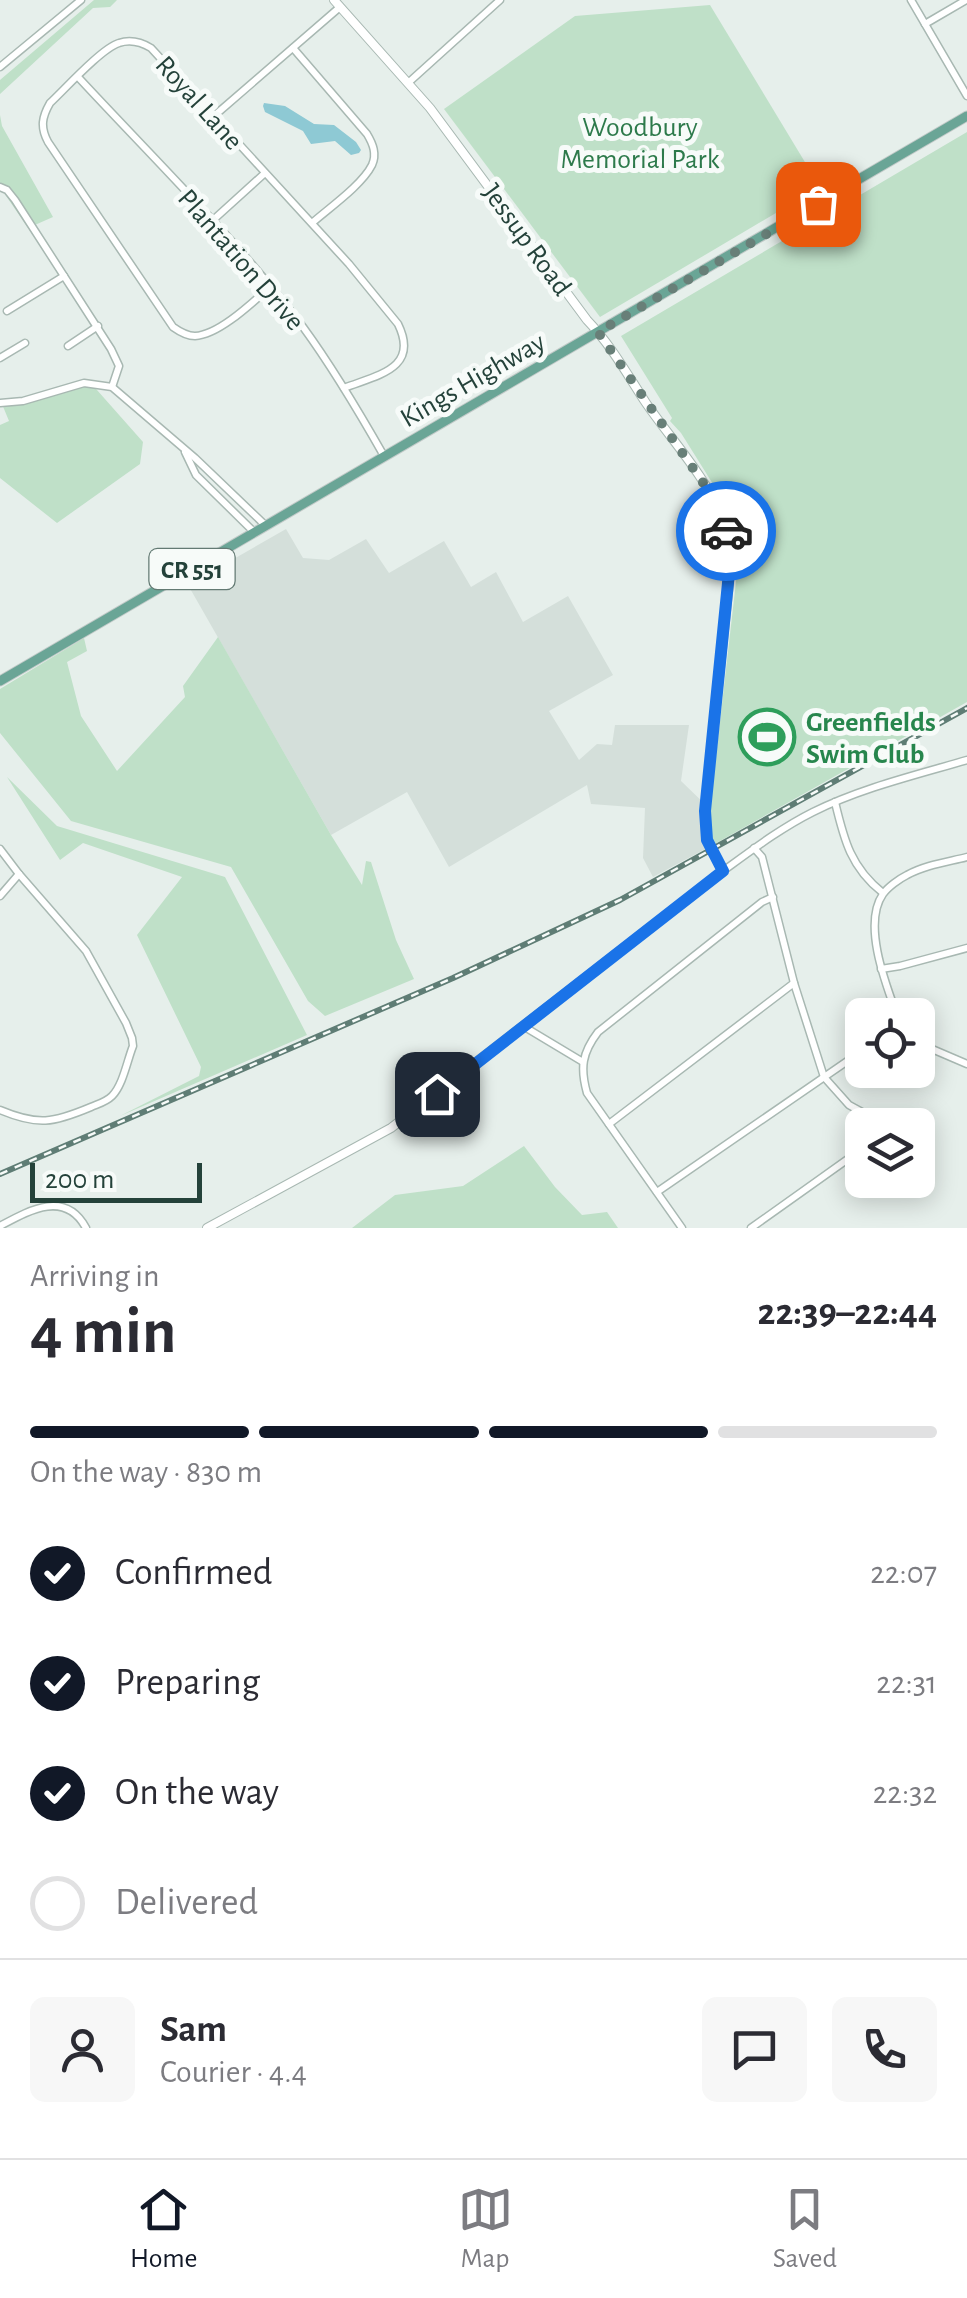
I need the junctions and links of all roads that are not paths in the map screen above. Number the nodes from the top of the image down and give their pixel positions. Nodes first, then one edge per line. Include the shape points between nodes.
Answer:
1 (81, 0) edge
2 (500, 0) edge
3 (911, 0) edge
4 (966, 0) edge
5 (337, 4) edge
6 (925, 24) junction
7 (294, 48) junction
8 (0, 67) edge
9 (78, 77) junction
10 (408, 84) junction
11 (967, 96) edge
12 (214, 116) junction
13 (967, 116) edge
14 (265, 173) junction
15 (0, 187) edge
16 (212, 221) junction
17 (312, 223) junction
18 (64, 276) junction
19 (270, 287) junction
20 (7, 311) dead end
21 (98, 326) junction
22 (598, 332) junction
23 (25, 343) dead end
24 (68, 346) dead end
25 (0, 358) edge
26 (112, 387) junction
27 (344, 388) junction
28 (0, 404) edge
29 (184, 450) junction
30 (384, 456) junction
31 (265, 525) junction
32 (254, 532) junction
33 (0, 681) edge
34 (967, 760) edge
35 (834, 802) junction
36 (754, 848) junction
37 (0, 849) edge
38 (967, 857) edge
39 (723, 871) junction
40 (19, 874) junction
41 (883, 893) junction
42 (0, 896) edge
43 (773, 896) junction
44 (967, 948) edge
45 (881, 969) junction
46 (794, 983) junction
47 (891, 998) edge
48 (523, 1026) junction
49 (935, 1050) edge
50 (584, 1062) junction
51 (845, 1063) edge
52 (967, 1064) edge
53 (824, 1077) junction
54 (854, 1108) edge
55 (0, 1110) edge
56 (610, 1124) junction
57 (845, 1161) edge
58 (657, 1192) junction
59 (0, 1226) edge
60 (86, 1228) edge
61 (207, 1228) edge
62 (682, 1228) edge
63 (751, 1228) edge

1 - 8 street
2 - 10 street
3 - 6 street
4 - 6 street
5 - 7 street
5 - 10 street, Jessup Road
6 - 11 street
7 - 12 street
7 - 17 street via 373,144 372,164
9 - 12 street, Royal Lane via 111,47 141,42
9 - 16 street, Plantation Drive
9 - 19 street, Royal Lane via 50,104 43,134 173,327 204,334
10 - 22 street, Jessup Road
12 - 14 street, Royal Lane
13 - 22 main road, Kings Highway / CR 551
14 - 16 street
14 - 17 street, Royal Lane
15 - 18 street
16 - 19 street, Plantation Drive
17 - 27 street, Royal Lane via 403,334 398,363
18 - 20 street
18 - 21 street
19 - 27 street, Plantation Drive
21 - 24 street
21 - 26 street via 118,366
22 - 30 main road, Kings Highway / CR 551
22 - 39 street, Jessup Road via 704,484 724,524 728,583 705,811 707,840
23 - 25 street
26 - 28 street via 84,382
26 - 29 street
27 - 30 street, Plantation Drive
29 - 31 street
29 - 32 street via 196,475
30 - 31 main road, Kings Highway / CR 551
31 - 32 main road, Kings Highway / CR 551
32 - 33 main road, Kings Highway / CR 551
34 - 35 street
35 - 36 street
35 - 41 street via 851,857
36 - 39 street
36 - 43 street
37 - 40 street
38 - 41 street via 920,869
39 - 48 street
40 - 42 street
40 - 55 street via 86,950 132,1046 105,1101 62,1120 28,1120
41 - 45 street via 875,922
43 - 46 street
43 - 50 street via 598,1032
44 - 45 street
45 - 47 street
46 - 53 street
46 - 56 street
48 - 50 street
48 - 61 street via 391,1128
49 - 52 street
50 - 56 street via 587,1093
51 - 53 street
53 - 54 street
53 - 58 street
56 - 58 street
57 - 63 street
58 - 62 street
59 - 60 street via 48,1206 70,1211

